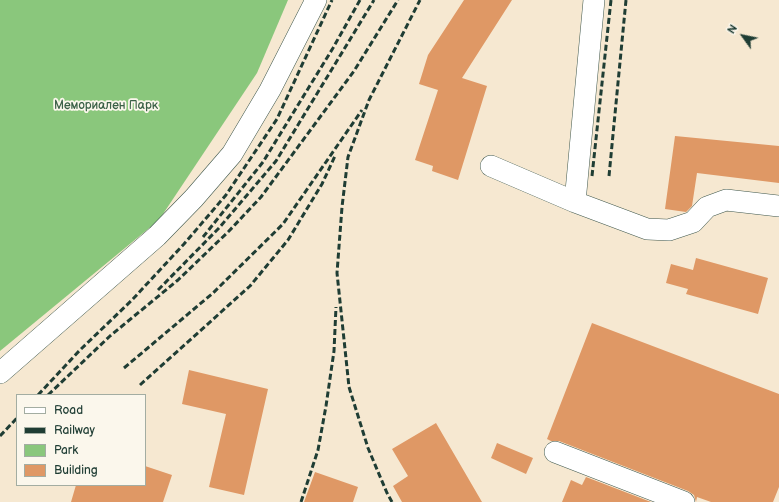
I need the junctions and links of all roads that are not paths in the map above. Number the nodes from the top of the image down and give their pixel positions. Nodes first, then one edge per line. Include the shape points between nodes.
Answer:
1 (316, 0) edge
2 (594, 0) edge
3 (490, 166) dead end
4 (574, 202) junction
5 (779, 206) edge
6 (0, 373) edge
7 (555, 452) dead end
8 (684, 502) edge

1 - 6 street via 270,90 232,154 157,236
2 - 4 street
3 - 4 street
4 - 5 street via 647,229 662,230 693,222 707,207 726,200
7 - 8 street

